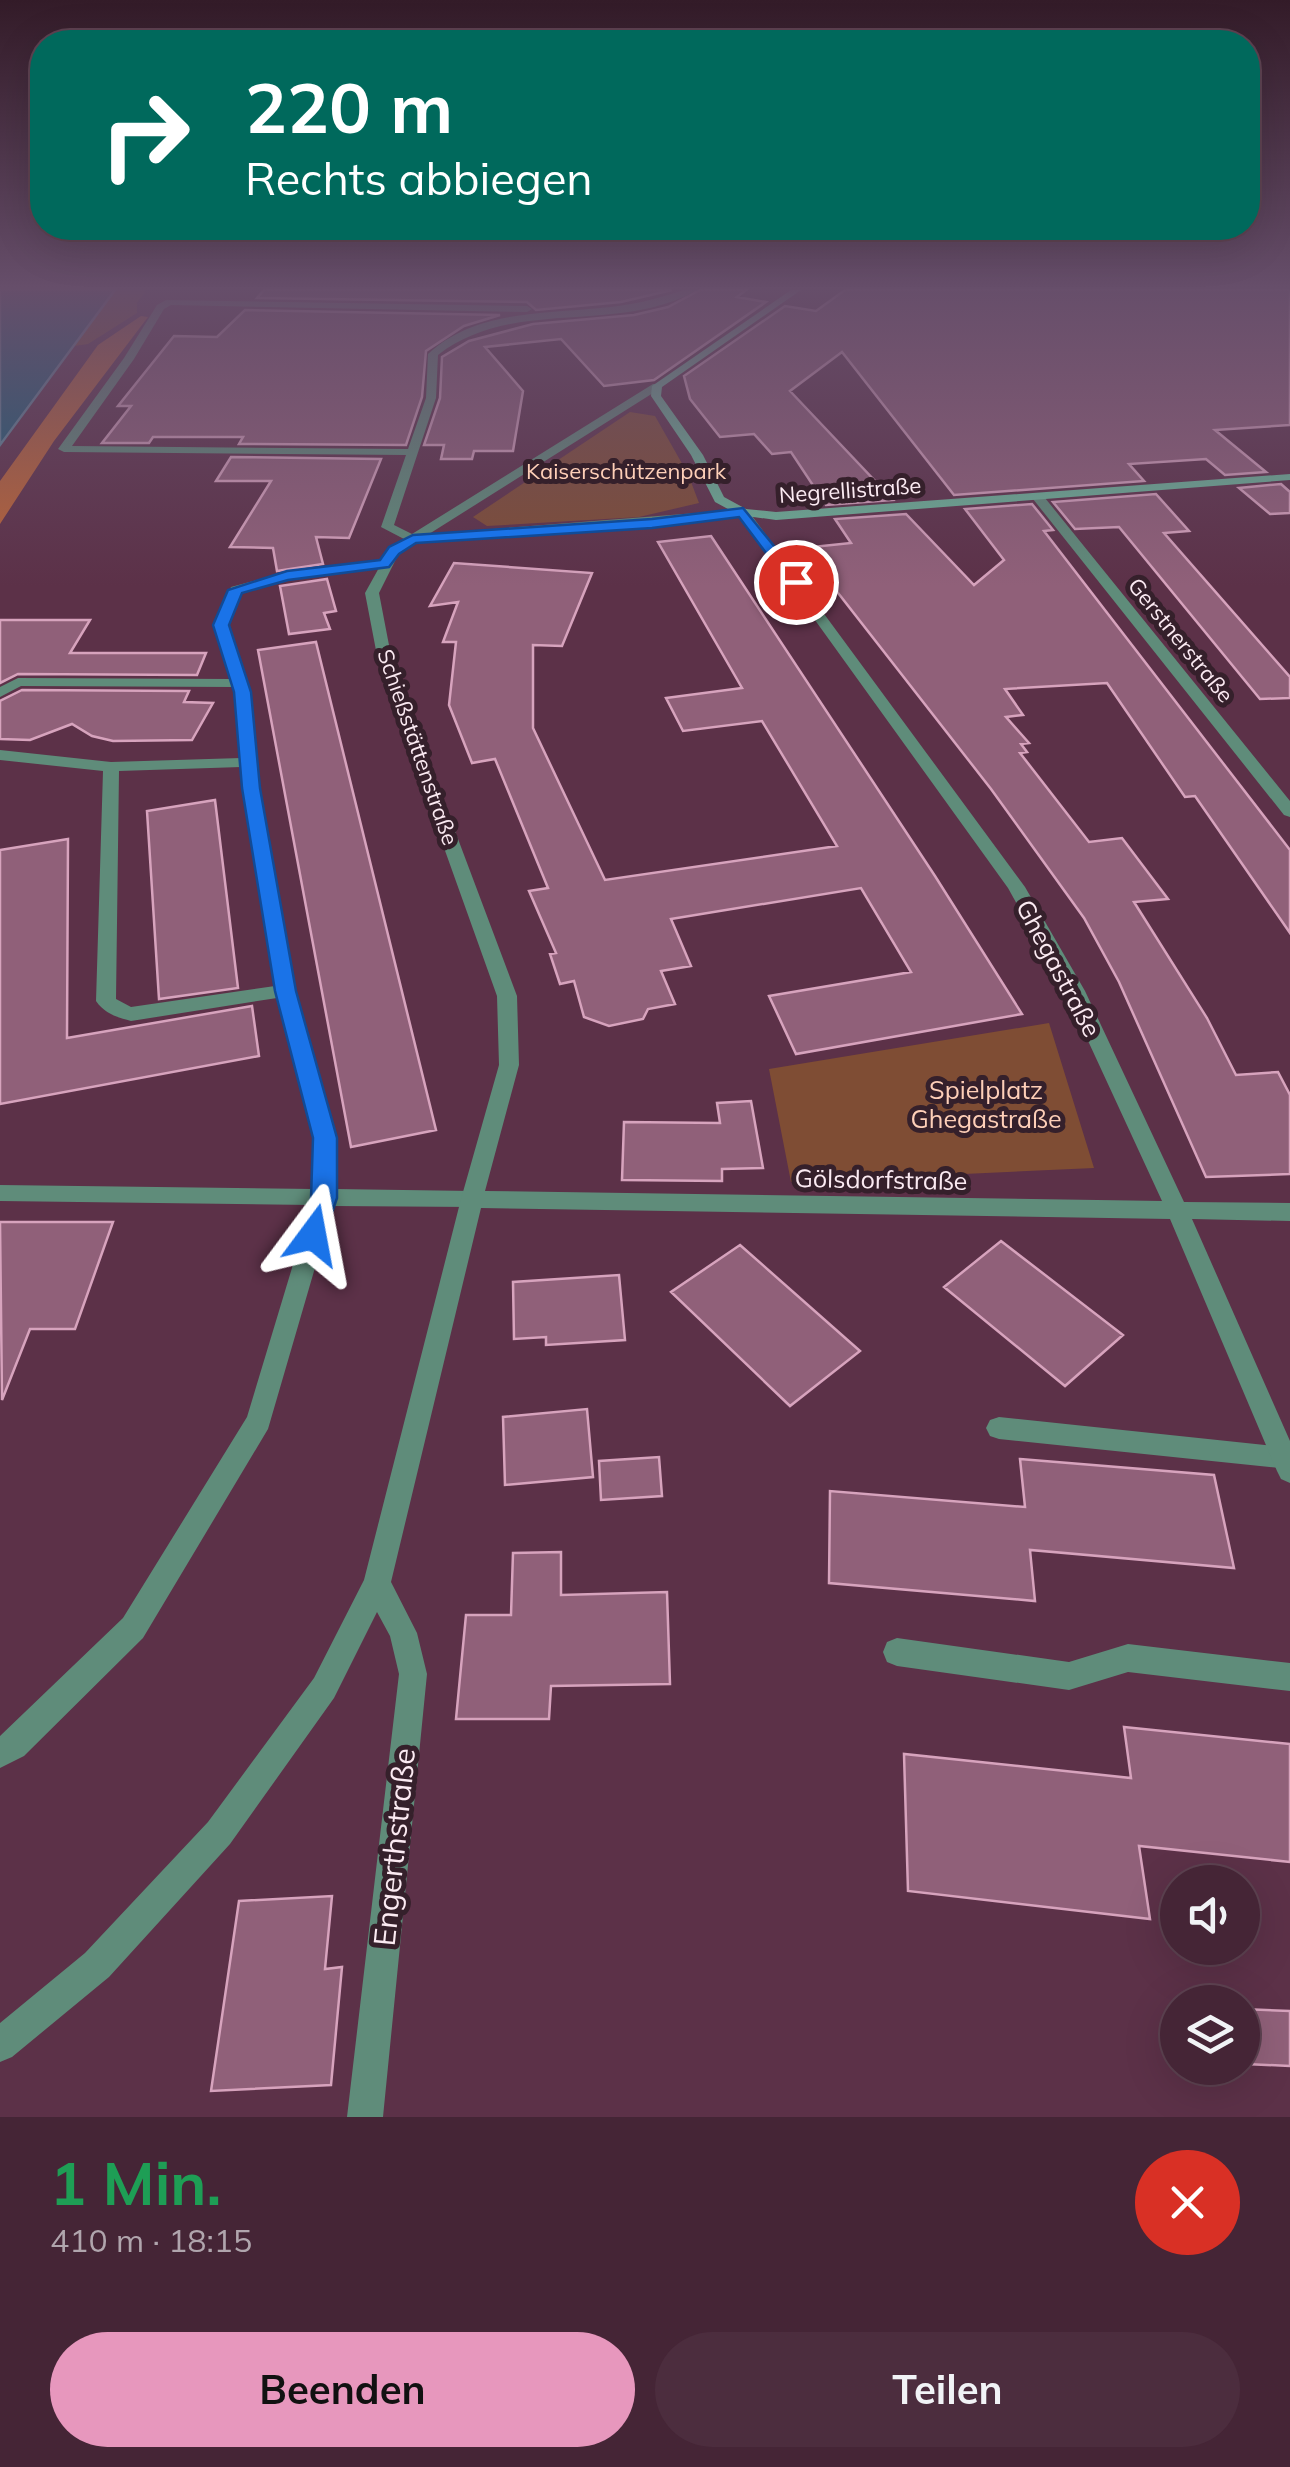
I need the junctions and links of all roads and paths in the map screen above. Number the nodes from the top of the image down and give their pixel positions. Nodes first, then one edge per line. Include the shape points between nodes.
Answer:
1 (107, 389) edge
2 (431, 389) edge
3 (652, 389) edge
4 (656, 389) edge
5 (410, 452) junction
6 (1290, 477) edge
7 (1037, 496) junction
8 (743, 512) junction
9 (413, 539) junction
10 (384, 564) junction
11 (240, 683) junction
12 (0, 693) edge
13 (0, 756) edge
14 (249, 762) junction
15 (111, 767) junction
16 (1290, 812) edge
17 (286, 991) junction
18 (0, 1193) edge
19 (324, 1198) junction
20 (472, 1200) junction
21 (1178, 1212) junction
22 (1290, 1212) edge
23 (998, 1428) dead end
24 (1287, 1465) edge
25 (377, 1583) junction
26 (897, 1652) dead end
27 (1290, 1677) edge
28 (0, 1753) edge
29 (0, 2045) edge
30 (365, 2117) edge

1 - 5 street via 64,448
2 - 5 street
3 - 9 street
4 - 8 main road via 719,499
5 - 9 street via 387,527
6 - 7 main road, Negrellistraße
7 - 8 main road, Negrellistraße via 776,516
7 - 16 street, Gerstnerstraße
8 - 9 street, Negrellistraße
8 - 21 street, Ghegastraße via 1016,887 1074,991
9 - 10 street
10 - 11 street via 236,590 221,625
10 - 20 street, Schießstättenstraße via 372,593 386,666 507,996 509,1065
11 - 12 street via 18,682
11 - 14 street
13 - 15 street
14 - 15 street
14 - 17 street
15 - 17 street via 106,1001 131,1014
17 - 19 street via 325,1138
18 - 19 street
19 - 20 street
19 - 28 street via 259,1420 133,1628
20 - 21 street, Gölsdorfstraße
20 - 25 street, Schießstättenstraße
21 - 22 street, Gölsdorfstraße
21 - 24 street, Ghegastraße
23 - 24 street
25 - 29 street, Schießstättenstraße via 324,1688 220,1832 97,1965
25 - 30 street, Engerthstraße via 404,1633 413,1674
26 - 27 street via 1070,1676 1128,1658

